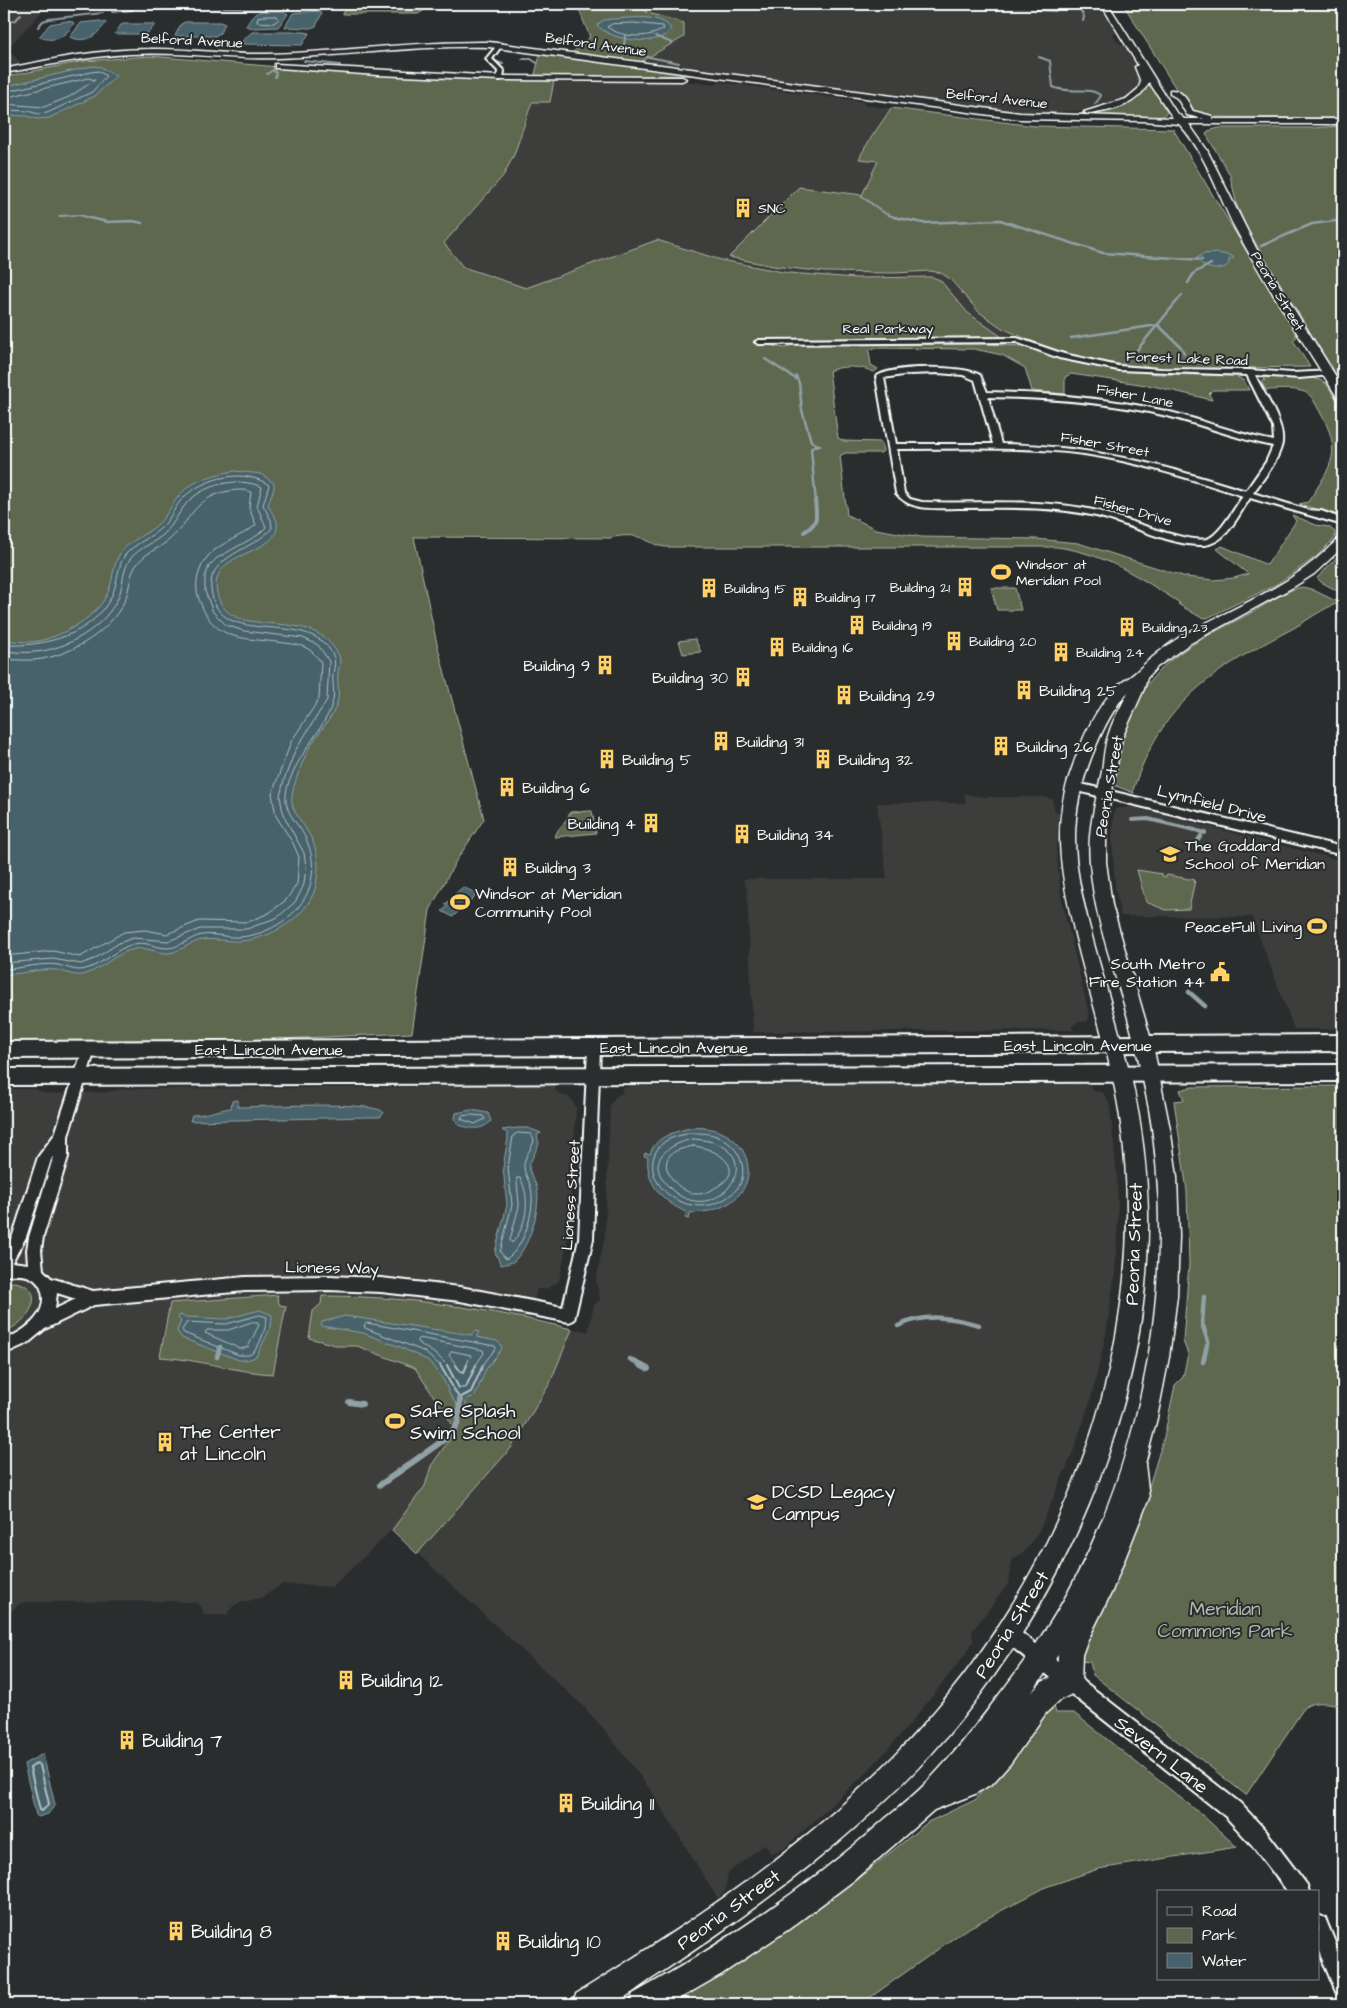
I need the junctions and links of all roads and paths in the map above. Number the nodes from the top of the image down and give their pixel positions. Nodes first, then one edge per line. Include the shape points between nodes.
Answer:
1 (1104, 4) edge
2 (499, 45) junction
3 (1138, 58) junction
4 (4, 72) edge
5 (500, 78) junction
6 (1013, 115) junction
7 (1343, 121) edge
8 (1184, 122) junction
9 (1284, 122) junction
10 (1309, 122) junction
11 (1211, 166) junction
12 (1017, 340) joint
13 (759, 342) dead end
14 (1249, 372) junction
15 (1329, 373) junction
16 (984, 394) junction
17 (1343, 397) edge
18 (1278, 444) junction
19 (892, 447) junction
20 (998, 448) junction
21 (1248, 495) junction
22 (1307, 513) junction
23 (1343, 522) edge
24 (1343, 526) edge
25 (1343, 540) edge
26 (1140, 676) junction
27 (1074, 786) junction
28 (1104, 793) junction
29 (1343, 851) edge
30 (1343, 1044) edge
31 (1112, 1045) junction
32 (1144, 1045) junction
33 (594, 1048) junction
34 (4, 1050) edge
35 (89, 1050) junction
36 (1343, 1073) edge
37 (1120, 1075) junction
38 (1151, 1075) junction
39 (593, 1076) junction
40 (80, 1077) junction
41 (4, 1078) edge
42 (61, 1136) junction
43 (4, 1263) edge
44 (4, 1270) edge
45 (41, 1277) junction
46 (93, 1298) junction
47 (568, 1315) joint
48 (39, 1325) junction
49 (10, 1344) edge
50 (4, 1356) edge
51 (1134, 1462) junction
52 (1008, 1633) junction
53 (1040, 1659) junction
54 (1069, 1682) junction
55 (927, 1800) junction
56 (1299, 1890) edge
57 (1320, 1930) edge
58 (1343, 1985) edge
59 (586, 2004) edge
60 (642, 2004) edge

1 - 3 main road
2 - 4 main road, Belford Avenue via 421,44 272,57 138,51 89,55
2 - 5 street via 490,59 502,72
2 - 6 main road, Belford Avenue
3 - 6 main road via 1136,62 1145,84 1125,102 1079,113
3 - 8 main road via 1172,113
4 - 5 main road, Belford Avenue via 103,58 163,55 322,69
5 - 8 main road, Belford Avenue via 704,80 1012,121 1088,125
6 - 8 main road, Belford Avenue
7 - 10 main road, Belford Avenue
8 - 9 main road, Belford Avenue
8 - 9 main road via 1185,112 1171,88 1189,112 1199,116
8 - 11 main road
9 - 10 main road, Belford Avenue
10 - 11 main road via 1298,127 1216,127 1204,132 1216,154
11 - 15 main road, Peoria Street via 1239,226
12 - 13 street, Real Parkway
12 - 14 street, Forest Lake Road via 1062,356 1118,368 1166,372
14 - 15 street, Forest Lake Road via 1282,376
14 - 18 street via 1276,427
15 - 17 main road, Peoria Street
16 - 18 street, Fisher Lane via 1057,397 1129,406
16 - 19 street, Fisher Drive via 979,379 967,373 884,374 880,381
16 - 20 street
18 - 21 street, Fisher Drive via 1273,458
19 - 20 street, Fisher Street
19 - 21 street, Fisher Drive via 900,493 904,500 912,503 1068,508 1111,516 1195,542 1217,538
20 - 21 street, Fisher Street via 1056,449 1110,456
21 - 22 street, Fisher Street
22 - 23 street, Fisher Street via 1318,513
22 - 24 street, Fisher Street via 1314,519
25 - 26 main road, Peoria Street via 1301,577 1188,638
26 - 27 main road, Peoria Street via 1124,688 1106,710
26 - 28 main road, Peoria Street via 1139,686 1117,733
27 - 28 street, Lynnfield Drive
27 - 31 main road, Peoria Street via 1067,843 1073,884
28 - 29 street, Lynnfield Drive
28 - 32 main road, Peoria Street via 1098,841 1101,888
30 - 32 main road, East Lincoln Avenue
31 - 32 main road, East Lincoln Avenue
31 - 33 main road, East Lincoln Avenue
31 - 37 main road, Peoria Street
32 - 38 main road, Peoria Street
33 - 35 main road, East Lincoln Avenue
33 - 39 street, Lioness Street
34 - 35 main road, East Lincoln Avenue
35 - 40 street
36 - 38 main road, East Lincoln Avenue
37 - 38 main road, East Lincoln Avenue
37 - 39 main road, East Lincoln Avenue
37 - 52 main road, Peoria Street via 1133,1145 1138,1220 1134,1293 1126,1345 1114,1396 1086,1483 1050,1563
38 - 51 main road, Peoria Street via 1167,1179 1168,1280 1160,1356
39 - 40 main road, East Lincoln Avenue
39 - 47 street, Lioness Street via 586,1239
40 - 41 main road, East Lincoln Avenue
40 - 42 street
42 - 43 street via 45,1156 19,1237
42 - 45 street via 61,1157 34,1250
44 - 45 street, Lioness Way via 17,1268
45 - 46 street, Lioness Way
45 - 48 street via 50,1292 50,1303
46 - 47 street, Lioness Way via 245,1284 351,1283 413,1287
46 - 48 street, Lioness Way
48 - 49 street via 29,1335
49 - 50 street
51 - 53 main road, Peoria Street via 1097,1557 1070,1611
51 - 54 main road via 1138,1498 1104,1583 1075,1640 1070,1655
52 - 53 street, Severn Lane
52 - 59 main road, Peoria Street via 975,1681 930,1736 820,1841 712,1923
53 - 54 street, Severn Lane
53 - 55 main road, Peoria Street via 975,1747
54 - 55 main road via 1040,1700 984,1773 956,1790
54 - 56 street, Severn Lane via 1233,1810 1263,1842
55 - 60 main road, Peoria Street via 822,1890 713,1964
57 - 58 street

